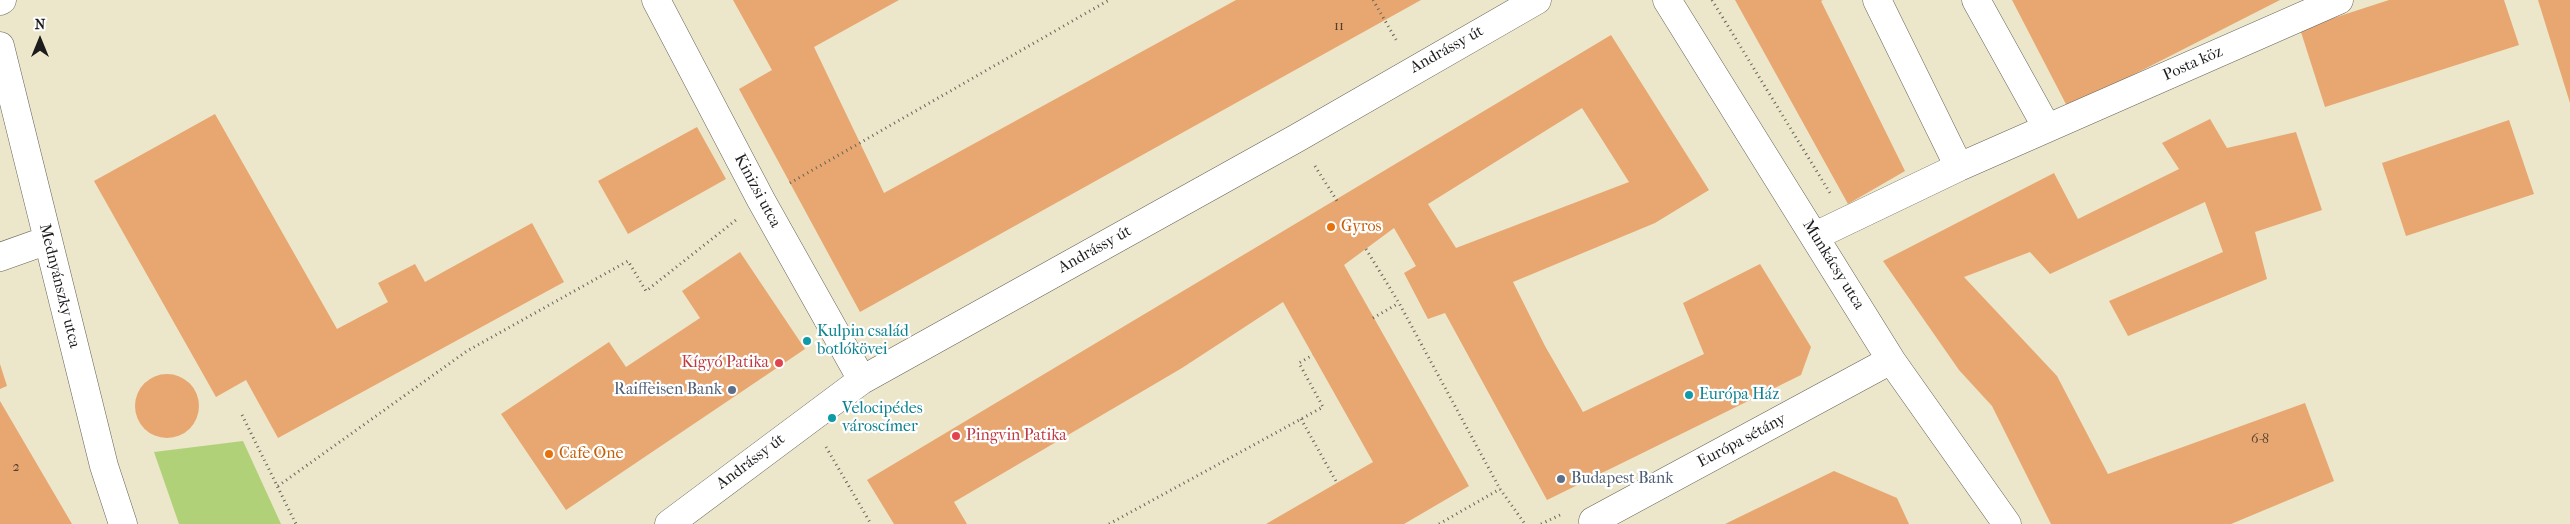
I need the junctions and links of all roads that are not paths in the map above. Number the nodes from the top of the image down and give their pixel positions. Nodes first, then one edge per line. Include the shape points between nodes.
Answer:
1 (656, 0) edge
2 (1537, 0) edge
3 (1667, 0) edge
4 (1877, 0) edge
5 (1976, 0) edge
6 (2339, 0) edge
7 (0, 46) edge
8 (2047, 128) junction
9 (1959, 167) junction
10 (1815, 236) junction
11 (48, 240) junction
12 (0, 257) edge
13 (1891, 360) junction
14 (862, 380) junction
15 (1593, 521) dead end
16 (123, 524) edge
17 (669, 524) edge
18 (2007, 524) edge

1 - 14 street, Kinizsi utca via 761,200
2 - 14 street, Andrássy út via 1297,138
3 - 10 street, Munkácsy utca
4 - 9 street
5 - 8 street
6 - 8 street, Posta köz
7 - 11 street, Mednyánszky utca
8 - 9 street, Posta köz
9 - 10 street, Posta köz
10 - 13 street, Munkácsy utca
11 - 12 street
11 - 16 street, Mednyánszky utca via 104,466
13 - 15 street, Európa sétány
13 - 18 street, Munkácsy utca
14 - 17 street, Andrássy út

